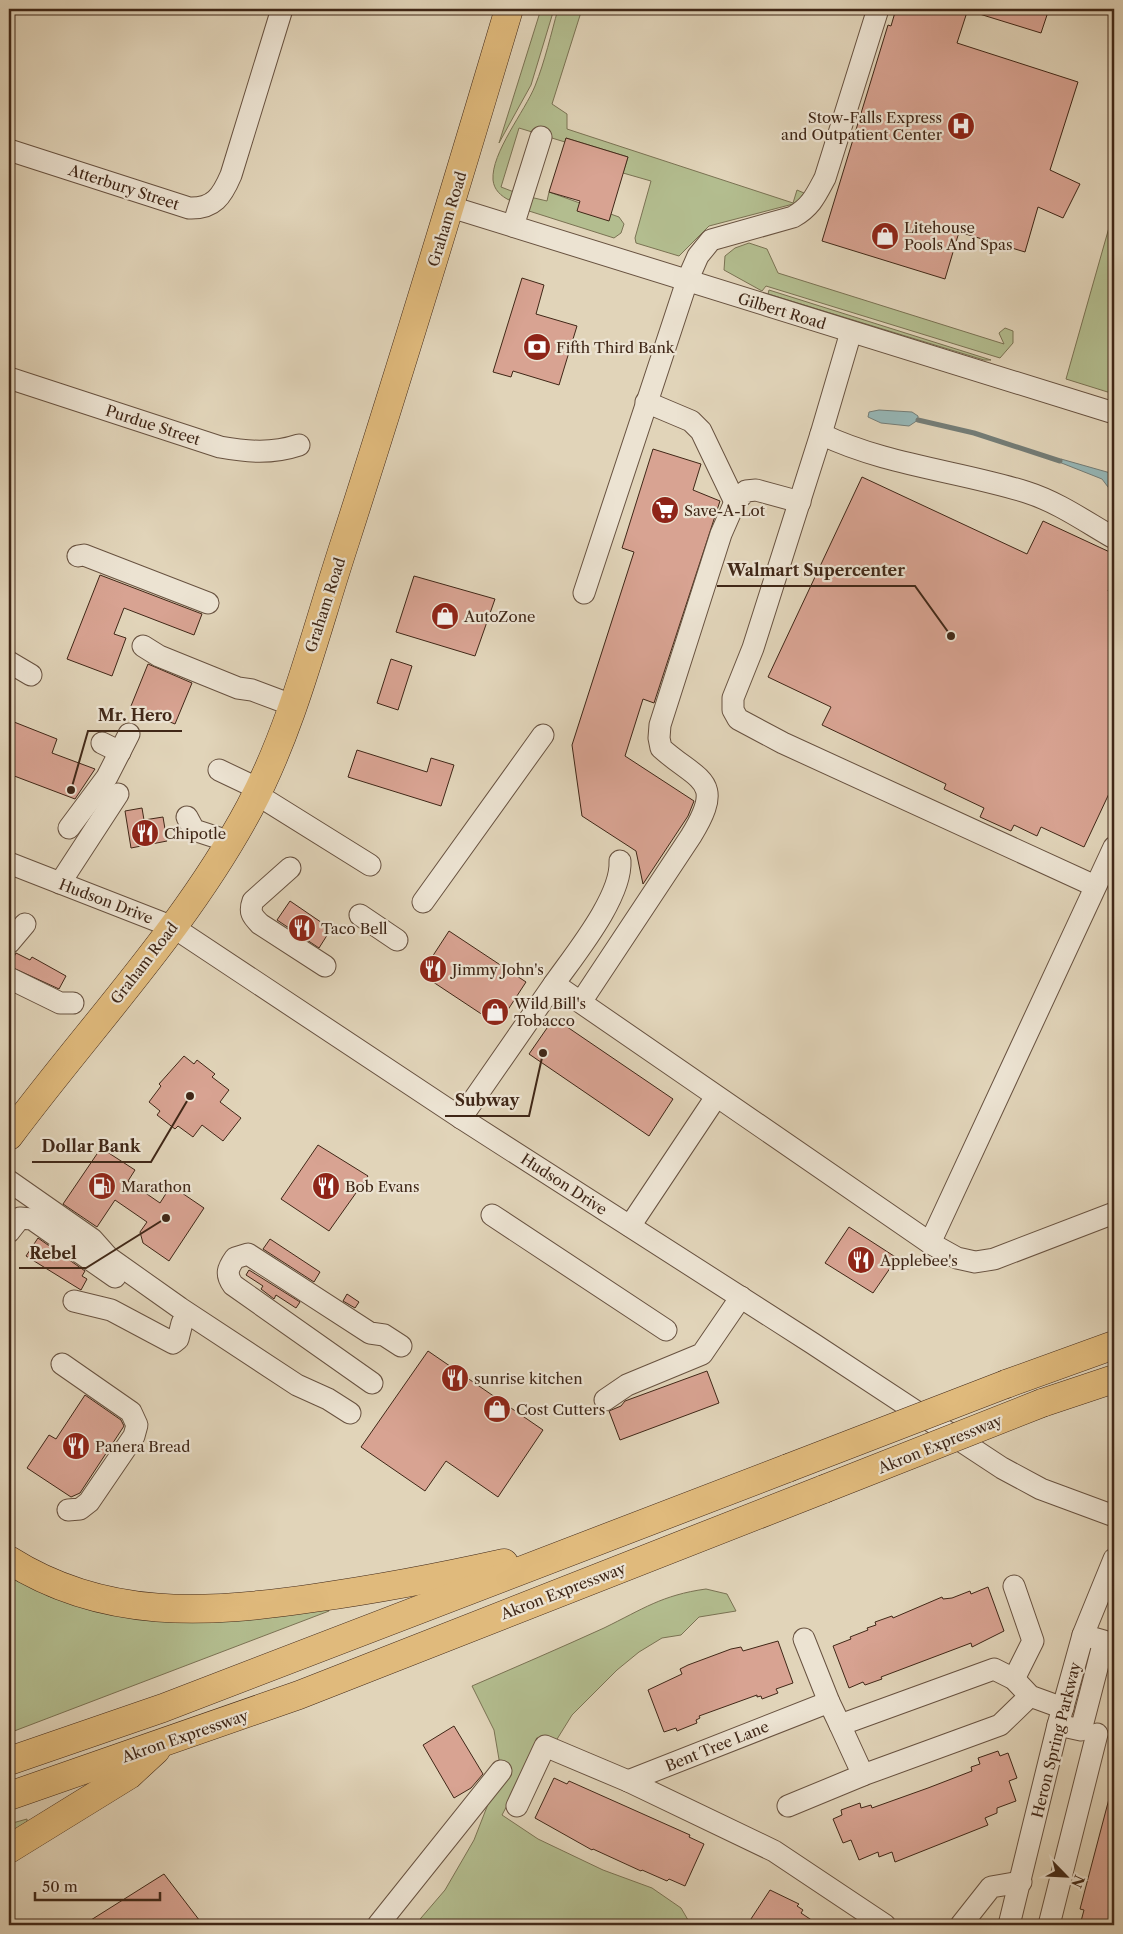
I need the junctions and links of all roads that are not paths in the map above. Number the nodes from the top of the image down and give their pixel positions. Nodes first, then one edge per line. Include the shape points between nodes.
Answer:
1 (282, 9) edge
2 (509, 9) edge
3 (878, 9) edge
4 (541, 137) dead end
5 (9, 150) edge
6 (450, 207) junction
7 (513, 226) junction
8 (686, 281) junction
9 (851, 332) junction
10 (9, 378) edge
11 (646, 402) junction
12 (1114, 413) edge
13 (821, 434) junction
14 (299, 446) dead end
15 (735, 502) junction
16 (800, 502) junction
17 (1114, 538) edge
18 (78, 556) dead end
19 (584, 593) dead end
20 (208, 603) dead end
21 (143, 646) dead end
22 (9, 662) edge
23 (31, 675) dead end
24 (292, 705) junction
25 (543, 735) dead end
26 (117, 743) dead end
27 (219, 770) dead end
28 (258, 792) junction
29 (118, 794) dead end
30 (187, 817) dead end
31 (69, 828) dead end
32 (231, 842) junction
33 (1114, 847) edge
34 (620, 860) dead end
35 (9, 863) edge
36 (370, 865) dead end
37 (290, 868) dead end
38 (60, 883) junction
39 (1095, 886) junction
40 (423, 902) dead end
41 (360, 915) dead end
42 (25, 924) dead end
43 (173, 927) junction
44 (397, 940) dead end
45 (9, 943) edge
46 (324, 966) dead end
47 (9, 978) edge
48 (554, 984) junction
49 (581, 1002) junction
50 (73, 1003) dead end
51 (716, 1097) junction
52 (461, 1118) junction
53 (11, 1128) edge
54 (9, 1181) edge
55 (1114, 1213) edge
56 (492, 1215) dead end
57 (630, 1226) junction
58 (9, 1232) edge
59 (930, 1243) junction
60 (741, 1297) junction
61 (74, 1302) dead end
62 (666, 1330) dead end
63 (392, 1340) dead end
64 (1114, 1345) edge
65 (62, 1364) dead end
66 (1114, 1379) edge
67 (372, 1383) dead end
68 (605, 1400) dead end
69 (350, 1413) dead end
70 (68, 1510) dead end
71 (1114, 1516) edge
72 (591, 1544) junction
73 (1114, 1559) edge
74 (9, 1560) edge
75 (1014, 1586) dead end
76 (1083, 1635) junction
77 (804, 1638) dead end
78 (1014, 1680) junction
79 (1030, 1696) junction
80 (829, 1702) junction
81 (1061, 1716) junction
82 (840, 1725) junction
83 (1097, 1734) edge
84 (162, 1744) junction
85 (9, 1761) edge
86 (501, 1771) dead end
87 (863, 1775) junction
88 (628, 1781) junction
89 (9, 1796) edge
90 (517, 1806) dead end
91 (788, 1806) dead end
92 (9, 1850) edge
93 (1021, 1882) junction
94 (378, 1925) edge
95 (885, 1925) edge
96 (961, 1925) edge
97 (1009, 1925) edge
98 (1049, 1925) edge

1 - 5 street, Atterbury Street via 231,175 220,199 210,205 189,208
2 - 6 main road, Graham Road
3 - 8 street via 825,178 814,201 793,217 711,240 698,256
4 - 7 street
6 - 7 street, Gilbert Road
6 - 24 main road, Graham Road
7 - 8 street, Gilbert Road
8 - 9 street, Gilbert Road
8 - 11 street
9 - 12 street, Gilbert Road
9 - 13 street
10 - 14 street, Purdue Street via 220,448 250,453
11 - 15 street via 691,421 701,431
11 - 19 street
13 - 16 street
13 - 17 street via 864,452 1028,493 1067,510
15 - 16 street via 746,491 756,490
15 - 49 street via 720,534 660,725 661,748 687,766 705,784 708,803 692,836
16 - 39 street via 753,648 733,698 733,710 738,719
18 - 20 street via 84,555
21 - 24 street via 159,656 238,688
22 - 23 street
24 - 28 main road, Graham Road via 273,762
25 - 40 street
26 - 31 street via 89,803
27 - 28 street
28 - 32 main road, Graham Road
28 - 36 street
29 - 38 street
30 - 32 street via 194,830
32 - 43 main road, Graham Road
33 - 39 street
34 - 48 street via 621,872 609,902
35 - 38 street, Hudson Drive
37 - 46 street via 253,900 252,916
38 - 43 street, Hudson Drive
39 - 59 street
41 - 44 street
42 - 45 street
43 - 52 street, Hudson Drive
43 - 53 main road, Graham Road
47 - 50 street via 60,1003
48 - 49 street
48 - 52 street
49 - 51 street
51 - 57 street
51 - 59 street
52 - 57 street, Hudson Drive
54 - 69 street via 92,1239 108,1257 180,1308 297,1385
55 - 59 street via 975,1262 957,1258
56 - 62 street
57 - 60 street, Hudson Drive
58 - 61 street via 20,1218 32,1219 190,1329 173,1343 111,1310
60 - 68 street via 702,1354 627,1385
60 - 71 street, Hudson Drive via 1002,1468 1041,1489
63 - 67 street via 370,1333 248,1254 234,1258 228,1270 232,1285
64 - 72 main road, Akron Expressway, bridge
65 - 70 street via 132,1412 137,1425 134,1436 90,1502 80,1509
66 - 84 main road, Akron Expressway, bridge via 1042,1404 299,1695
72 - 74 main road via 355,1594 221,1610 166,1610 96,1598 50,1583
72 - 85 main road, Akron Expressway via 163,1708
73 - 76 street, Heron Spring Parkway
75 - 78 street via 1034,1641
76 - 81 street, Heron Spring Parkway
76 - 83 street via 1104,1641
77 - 80 street
78 - 79 street
78 - 82 street via 994,1669
79 - 81 street
79 - 87 street via 1000,1725
80 - 82 street
80 - 88 street, Bent Tree Lane
81 - 83 street
81 - 93 street, Heron Spring Parkway
82 - 87 street
83 - 98 street
84 - 89 main road, Akron Expressway
84 - 92 main road via 129,1775
86 - 94 street
87 - 91 street
88 - 90 street via 545,1746
88 - 95 street via 774,1851
93 - 96 street via 991,1887
93 - 97 street, Heron Spring Parkway

